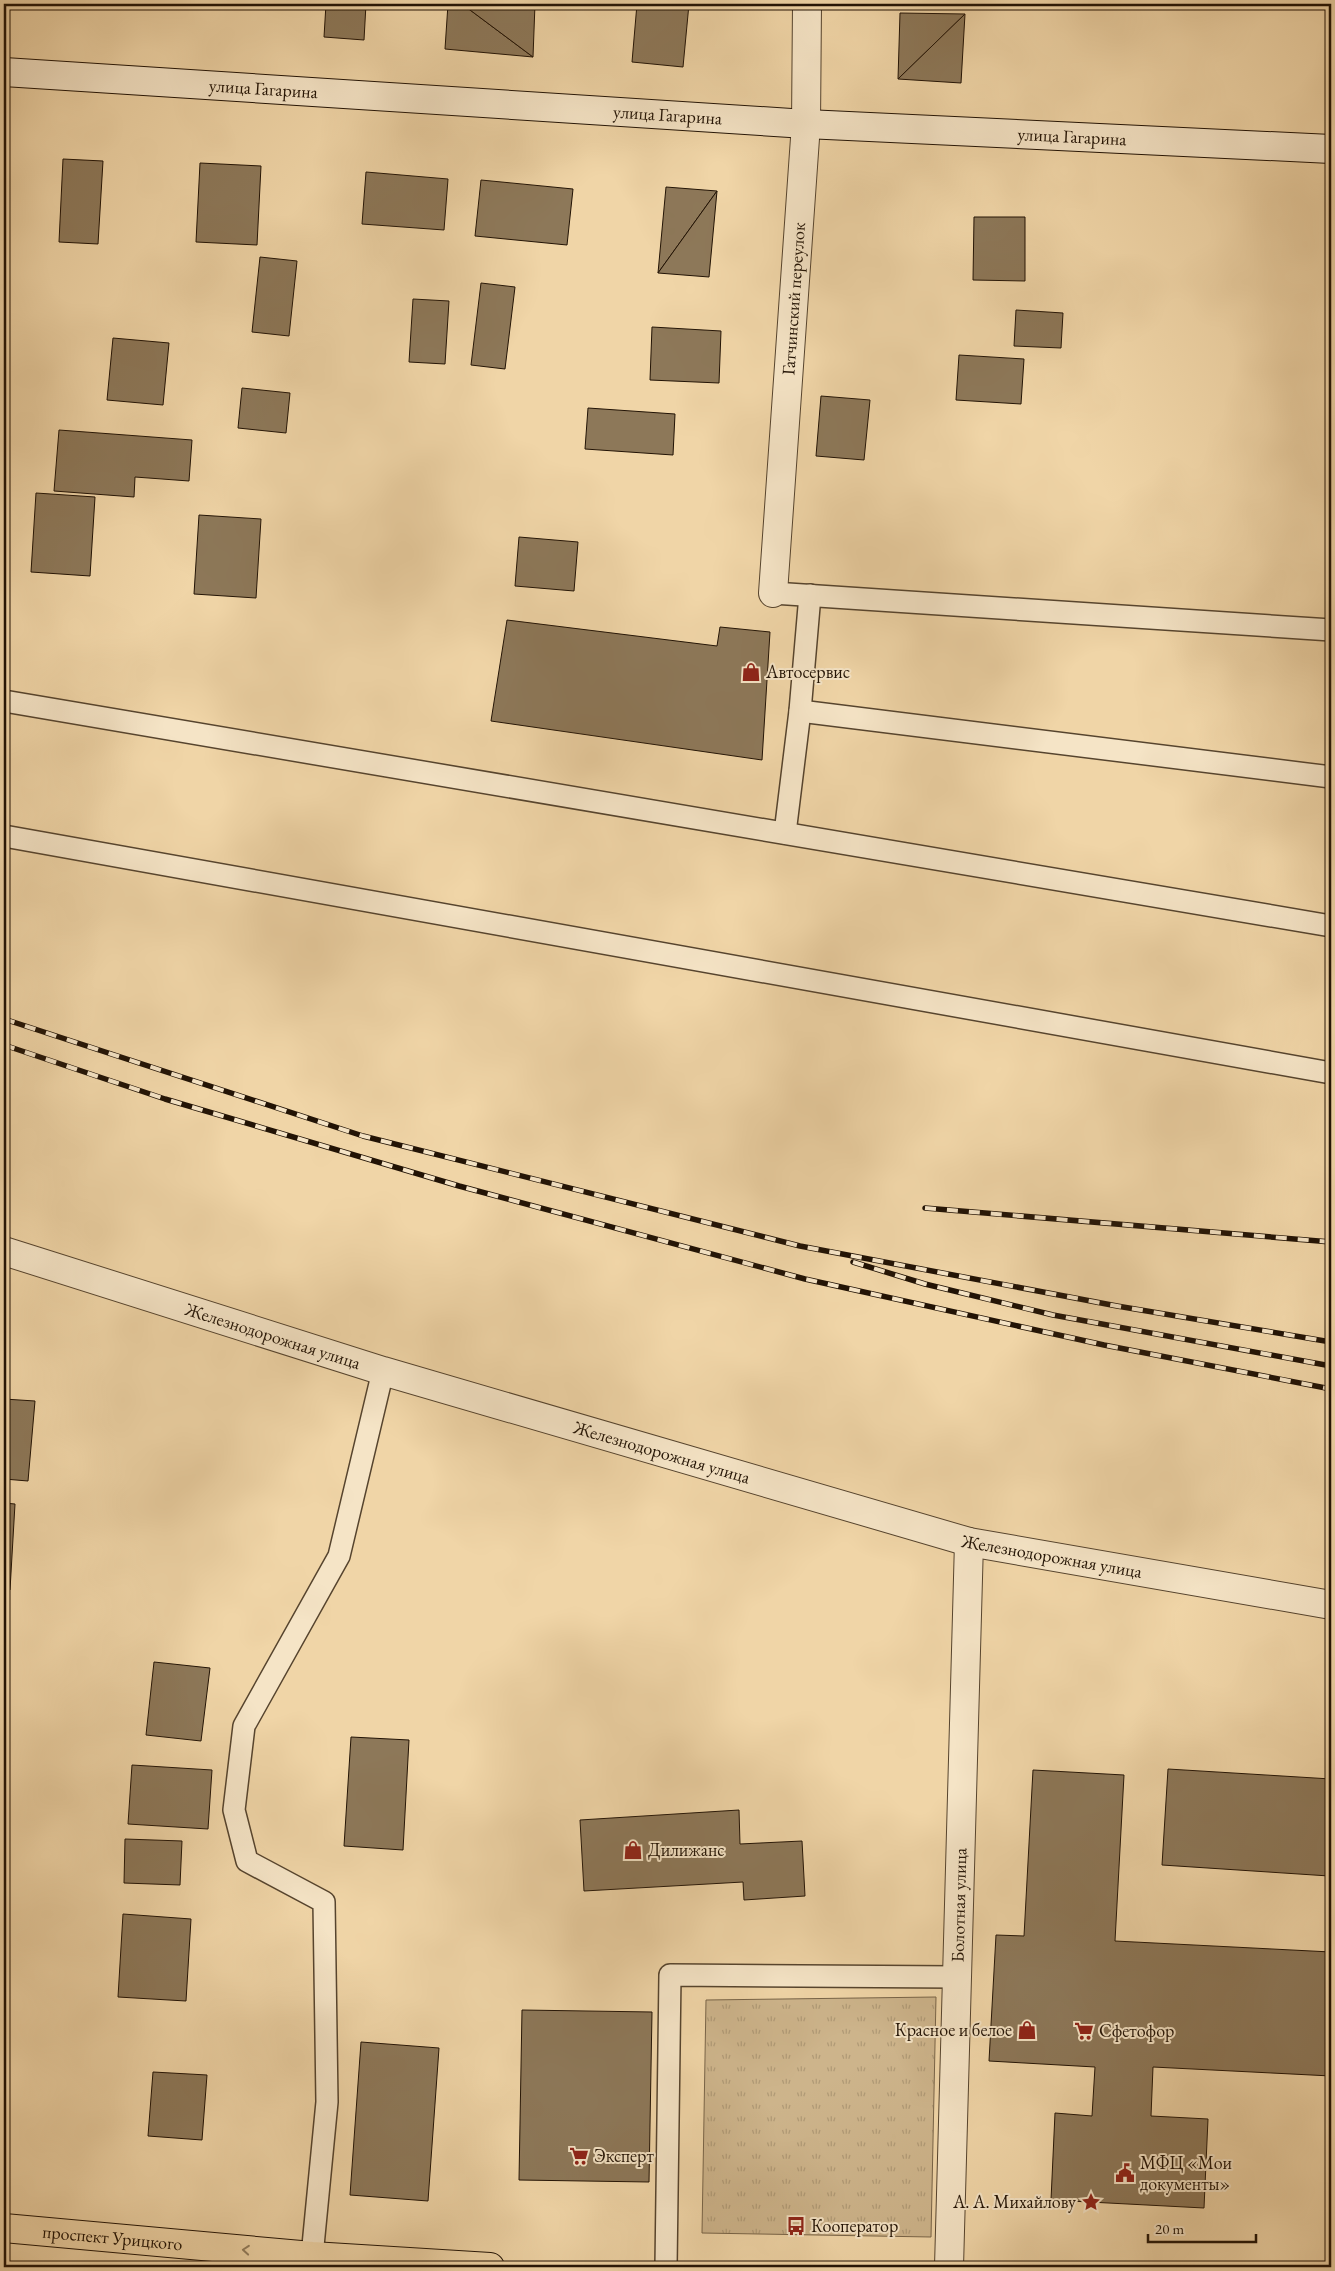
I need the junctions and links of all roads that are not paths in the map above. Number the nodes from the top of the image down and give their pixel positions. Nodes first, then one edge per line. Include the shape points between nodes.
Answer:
1 (807, 4) edge
2 (4, 72) edge
3 (806, 124) junction
4 (1331, 149) edge
5 (773, 593) joint
6 (810, 595) junction
7 (1331, 630) edge
8 (4, 701) edge
9 (800, 711) junction
10 (1331, 777) edge
11 (785, 833) junction
12 (4, 836) edge
13 (1331, 926) edge
14 (1331, 1074) edge
15 (4, 1251) edge
16 (383, 1371) junction
17 (969, 1542) junction
18 (1331, 1605) edge
19 (957, 1977) junction
20 (4, 2228) edge
21 (312, 2256) junction
22 (490, 2267) edge
23 (666, 2267) edge
24 (949, 2267) edge

1 - 3 street, Гатчинский переулок
2 - 3 street, улица Гагарина
3 - 4 street, улица Гагарина
3 - 5 street, Гатчинский переулок
5 - 6 lane
6 - 7 lane
6 - 9 lane
8 - 11 lane
9 - 10 lane
9 - 11 lane
11 - 13 lane
12 - 14 lane
15 - 16 street, Железнодорожная улица
16 - 17 street, Железнодорожная улица
16 - 21 lane via 339,1556 244,1726 234,1810 246,1861 324,1902 327,2102
17 - 18 street, Железнодорожная улица
17 - 19 street, Болотная улица
19 - 23 lane via 670,1975
19 - 24 street, Болотная улица
21 -> 20 main road, проспект Урицкого
21 - 22 main road, проспект Урицкого

